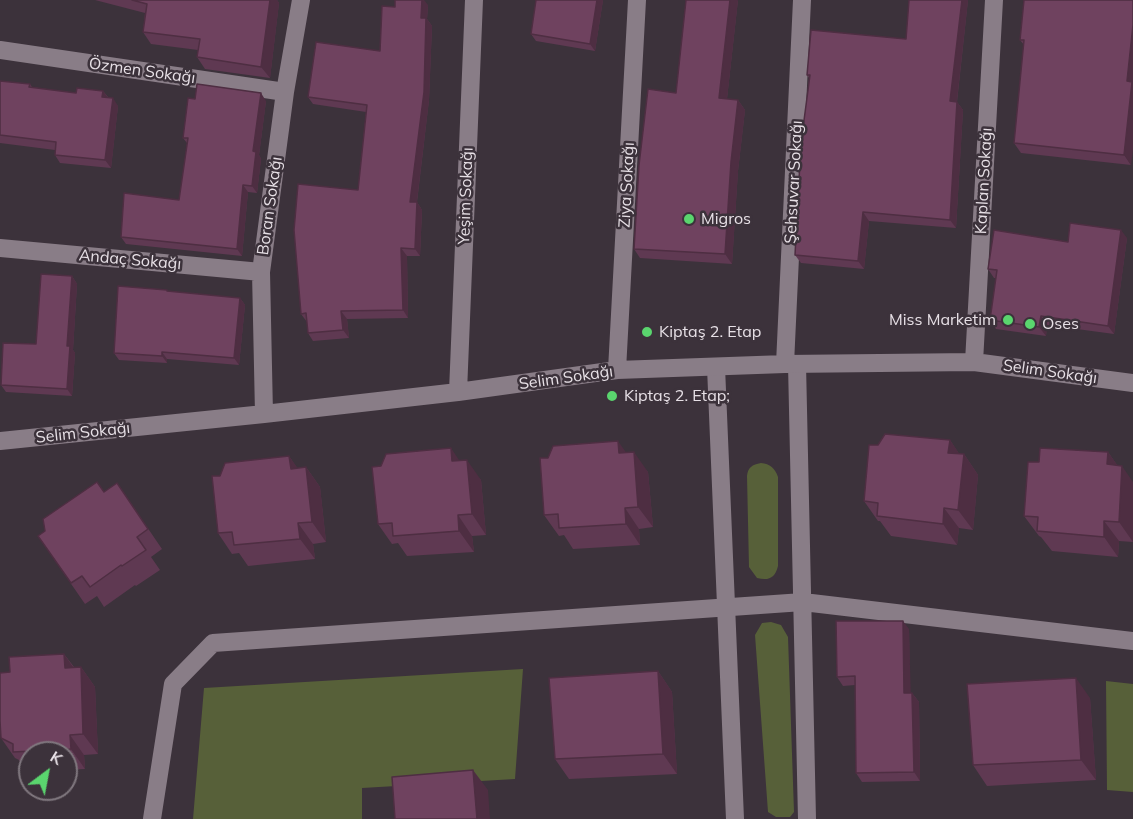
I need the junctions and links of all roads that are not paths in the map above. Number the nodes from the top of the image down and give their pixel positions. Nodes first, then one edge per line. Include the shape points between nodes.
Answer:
1 (301, 0) edge
2 (474, 0) edge
3 (637, 0) edge
4 (802, 0) edge
5 (994, 0) edge
6 (0, 50) edge
7 (285, 92) junction
8 (0, 248) edge
9 (261, 272) junction
10 (974, 362) junction
11 (791, 364) junction
12 (716, 368) junction
13 (617, 370) junction
14 (1133, 383) edge
15 (458, 392) junction
16 (264, 414) junction
17 (0, 441) edge
18 (803, 602) junction
19 (726, 606) junction
20 (1133, 641) edge
21 (152, 819) edge
22 (735, 819) edge
23 (807, 819) edge

1 - 7 street, Boran Sokağı
2 - 15 street, Yeşim Sokağı
3 - 13 street, Ziya Sokağı
4 - 11 street, Şehsuvar Sokağı
5 - 10 street, Kaplan Sokağı
6 - 7 street, Özmen Sokağı
7 - 9 street, Boran Sokağı
8 - 9 street, Andaç Sokağı
9 - 16 street, Boran Sokağı
10 - 11 street, Selim Sokağı
10 - 14 street, Selim Sokağı
11 - 12 street, Selim Sokağı
11 - 18 street, Şehsuvar Sokağı
12 - 13 street, Selim Sokağı
12 - 19 street
13 - 15 street, Selim Sokağı
15 - 16 street, Selim Sokağı
16 - 17 street, Selim Sokağı
18 - 19 street
18 - 20 street
18 - 23 street, Şehsuvar Sokağı
19 - 21 street via 213,643 173,684
19 - 22 street

